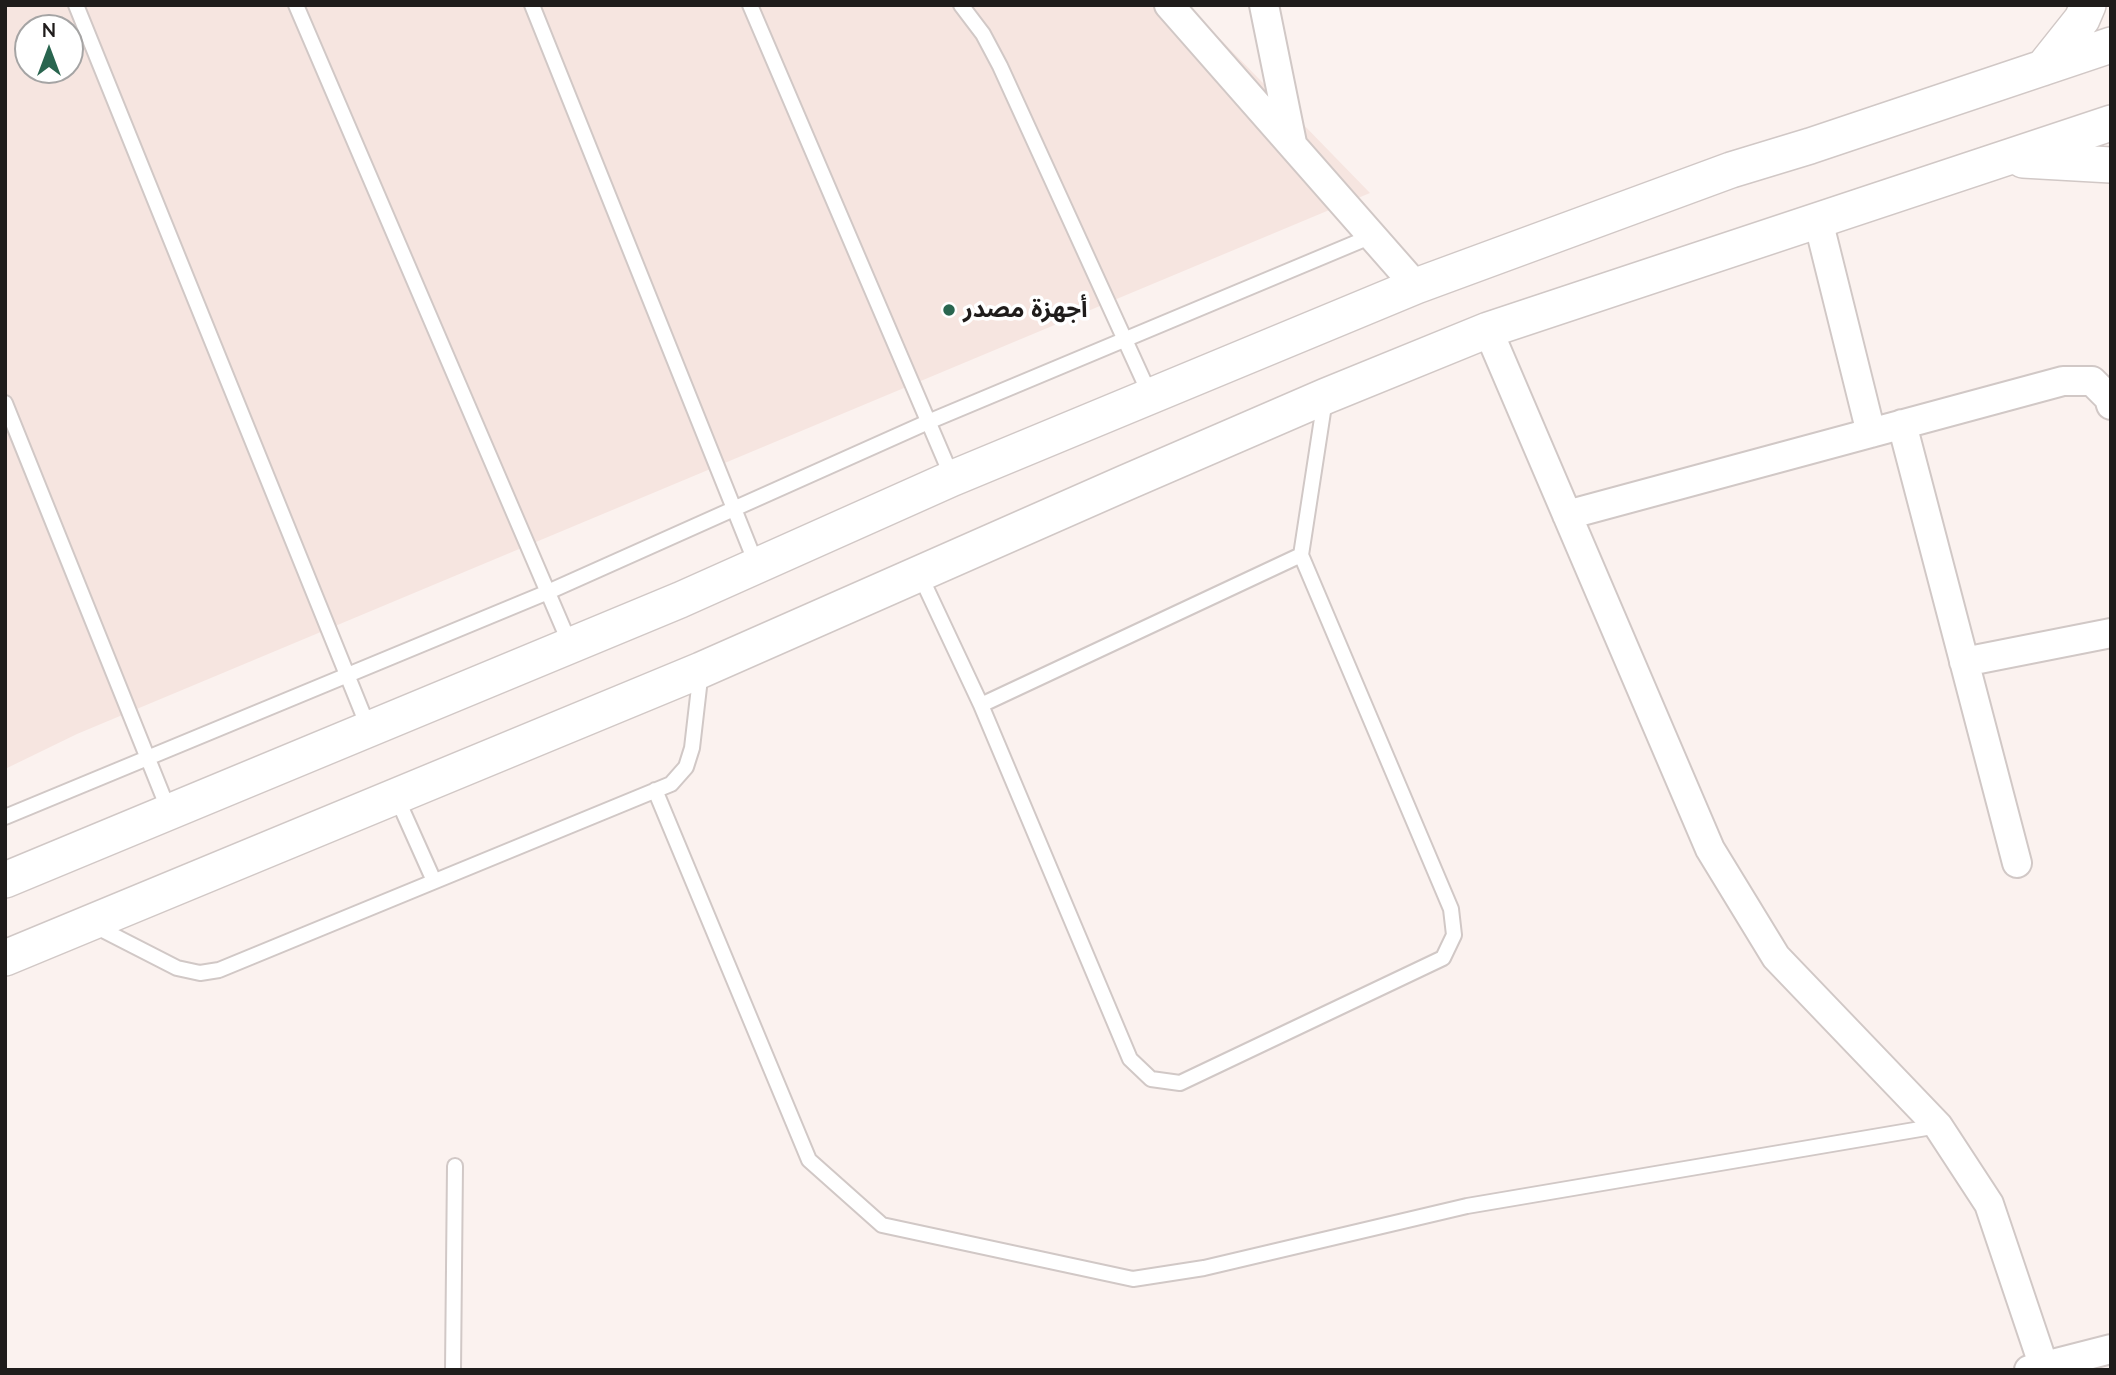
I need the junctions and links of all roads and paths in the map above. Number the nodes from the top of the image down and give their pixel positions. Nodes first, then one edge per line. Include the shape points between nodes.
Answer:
1 (76, 5) edge
2 (296, 5) edge
3 (532, 5) edge
4 (750, 5) edge
5 (961, 5) edge
6 (1169, 5) edge
7 (1264, 5) edge
8 (2088, 5) edge
9 (2111, 45) edge
10 (2043, 68) junction
11 (2111, 123) edge
12 (1292, 145) junction
13 (2002, 159) junction
14 (2111, 165) edge
15 (1818, 220) junction
16 (1372, 236) junction
17 (1416, 286) junction
18 (1488, 330) junction
19 (1125, 340) junction
20 (1326, 396) junction
21 (1151, 397) junction
22 (5, 403) edge
23 (2111, 405) edge
24 (928, 422) junction
25 (1902, 424) junction
26 (1871, 433) junction
27 (953, 478) junction
28 (734, 509) junction
29 (1567, 515) junction
30 (1301, 555) junction
31 (757, 567) junction
32 (919, 573) junction
33 (548, 592) junction
34 (2111, 634) edge
35 (571, 646) junction
36 (1964, 662) junction
37 (701, 670) junction
38 (348, 676) junction
39 (981, 705) junction
40 (369, 729) junction
41 (148, 758) junction
42 (655, 790) junction
43 (396, 796) junction
44 (169, 812) junction
45 (5, 817) edge
46 (2017, 863) dead end
47 (5, 880) edge
48 (434, 881) junction
49 (89, 923) junction
50 (5, 958) edge
51 (1938, 1126) junction
52 (455, 1166) dead end
53 (2111, 1349) edge
54 (2039, 1368) edge
55 (453, 1370) edge

1 - 38 lane
2 - 33 lane
3 - 28 lane
4 - 24 lane
5 - 19 lane via 1000,66
6 - 12 street
7 - 12 street
8 - 10 street
9 - 10 street
10 - 17 street via 1731,170
11 - 13 street
12 - 16 street
13 - 14 street
13 - 15 street
15 - 18 street
15 - 26 street
16 - 17 street
16 - 19 lane
17 - 21 street
18 - 20 street
18 - 29 street
19 - 21 lane
19 - 24 lane
20 - 30 lane
20 - 32 street
21 - 27 street
22 - 41 lane
23 - 25 street via 2092,381 2063,381
24 - 27 lane
24 - 28 lane
25 - 26 street
25 - 36 street
26 - 29 street
27 - 31 street
28 - 31 lane
28 - 33 lane
29 - 51 street via 1710,849 1776,957
30 - 39 lane
30 - 39 lane via 1451,909 1454,935 1443,958 1180,1083 1151,1079 1130,1059
31 - 35 street
32 - 37 street
32 - 39 lane
33 - 35 lane
33 - 38 lane
34 - 36 street
35 - 40 street
36 - 46 street
37 - 42 lane via 686,767 671,784
37 - 43 street
38 - 40 lane
38 - 41 lane
40 - 44 street
41 - 44 lane
41 - 45 lane
42 - 48 lane
42 - 51 lane via 809,1160 882,1225 1133,1279 1204,1268 1467,1206
43 - 48 lane
43 - 49 street
44 - 47 street
48 - 49 lane via 219,970 200,973 177,968
49 - 50 street
51 - 54 street via 1989,1204
52 - 55 lane
53 - 54 street

